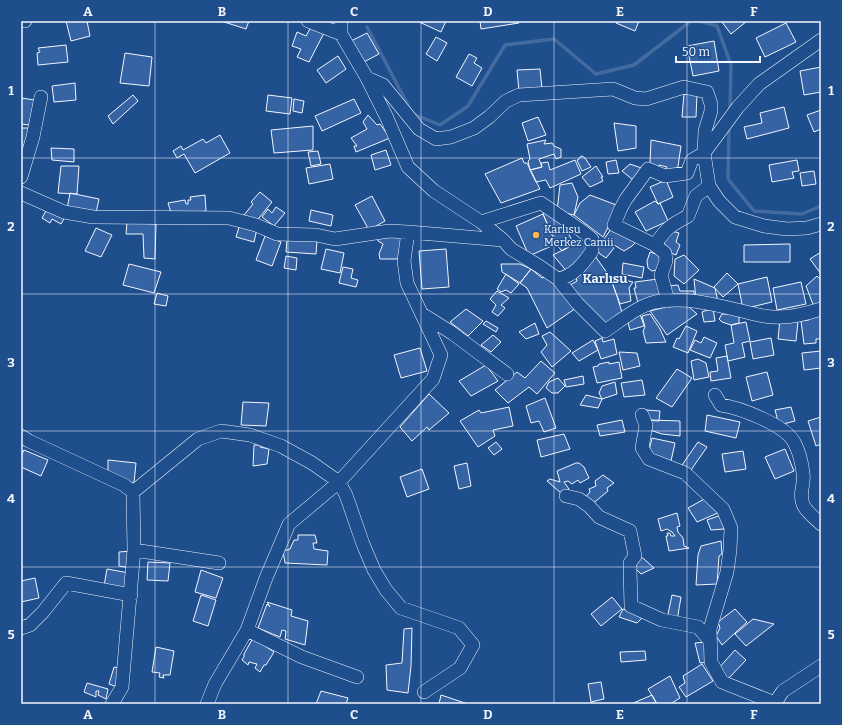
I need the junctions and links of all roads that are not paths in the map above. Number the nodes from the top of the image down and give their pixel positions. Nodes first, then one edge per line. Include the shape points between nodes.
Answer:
1 (21, 21) edge
2 (25, 21) edge
3 (308, 21) edge
4 (341, 21) edge
5 (341, 34) junction
6 (821, 40) edge
7 (367, 78) junction
8 (41, 97) dead end
9 (704, 153) junction
10 (21, 176) edge
11 (709, 186) junction
12 (21, 193) edge
13 (481, 222) junction
14 (821, 224) edge
15 (408, 232) junction
16 (503, 240) junction
17 (655, 245) junction
18 (558, 279) junction
19 (668, 301) junction
20 (821, 309) edge
21 (422, 314) junction
22 (507, 374) dead end
23 (715, 395) dead end
24 (642, 415) dead end
25 (21, 436) edge
26 (339, 482) junction
27 (133, 492) junction
28 (566, 496) dead end
29 (821, 524) edge
30 (134, 550) junction
31 (219, 563) dead end
32 (131, 595) junction
33 (21, 628) edge
34 (247, 630) junction
35 (710, 641) junction
36 (821, 666) edge
37 (356, 677) dead end
38 (424, 692) dead end
39 (112, 704) edge
40 (207, 704) edge
41 (775, 704) edge

1 - 2 street
3 - 5 street
4 - 5 street
5 - 7 street
6 - 9 street via 759,84 738,107
7 - 9 street via 383,85 419,129 436,139 451,137 474,128 506,101 519,95 613,89 635,98 646,99 684,87 707,92 711,111 705,131
7 - 13 street via 408,166 434,192
8 - 10 street via 33,137
9 - 11 street
9 - 17 street via 692,160 687,173 665,176 648,169 620,210 614,225
11 - 14 street via 735,217 764,226 787,229
11 - 17 street via 696,196 688,216 671,224
12 - 15 street via 64,212 93,217 229,218 277,234 316,234 335,239 389,231
13 - 16 street
13 - 18 street via 541,203 582,231 592,239 592,251 576,271 566,278
15 - 16 street
15 - 21 street via 404,261 407,283
16 - 18 street via 511,249
17 - 19 street via 665,253 666,261 662,275
18 - 19 street via 605,331 631,313 654,302
19 - 20 street via 707,303 771,317 803,315
21 - 22 street
21 - 26 street via 442,355 433,379
23 - 29 street via 721,404 757,415 782,430 795,442 804,475 800,498 807,511
24 - 35 street via 646,425 642,448 649,458 685,473 722,509 731,528 727,572 710,629
25 - 27 street via 124,485
26 - 27 street via 281,446 250,435 220,432 198,439
26 - 34 street via 289,524
26 - 38 street via 374,570 386,590 401,608 459,628 473,645 460,668
27 - 30 street
28 - 35 street via 579,499 599,517 630,531 635,556 630,563 631,606 662,620 698,627
30 - 31 street
30 - 32 street
32 - 33 street via 66,583 43,612 30,625
32 - 39 street via 122,687
34 - 37 street via 302,657
34 - 40 street via 215,684
35 - 41 street via 711,662 722,682
36 - 41 street via 783,691

